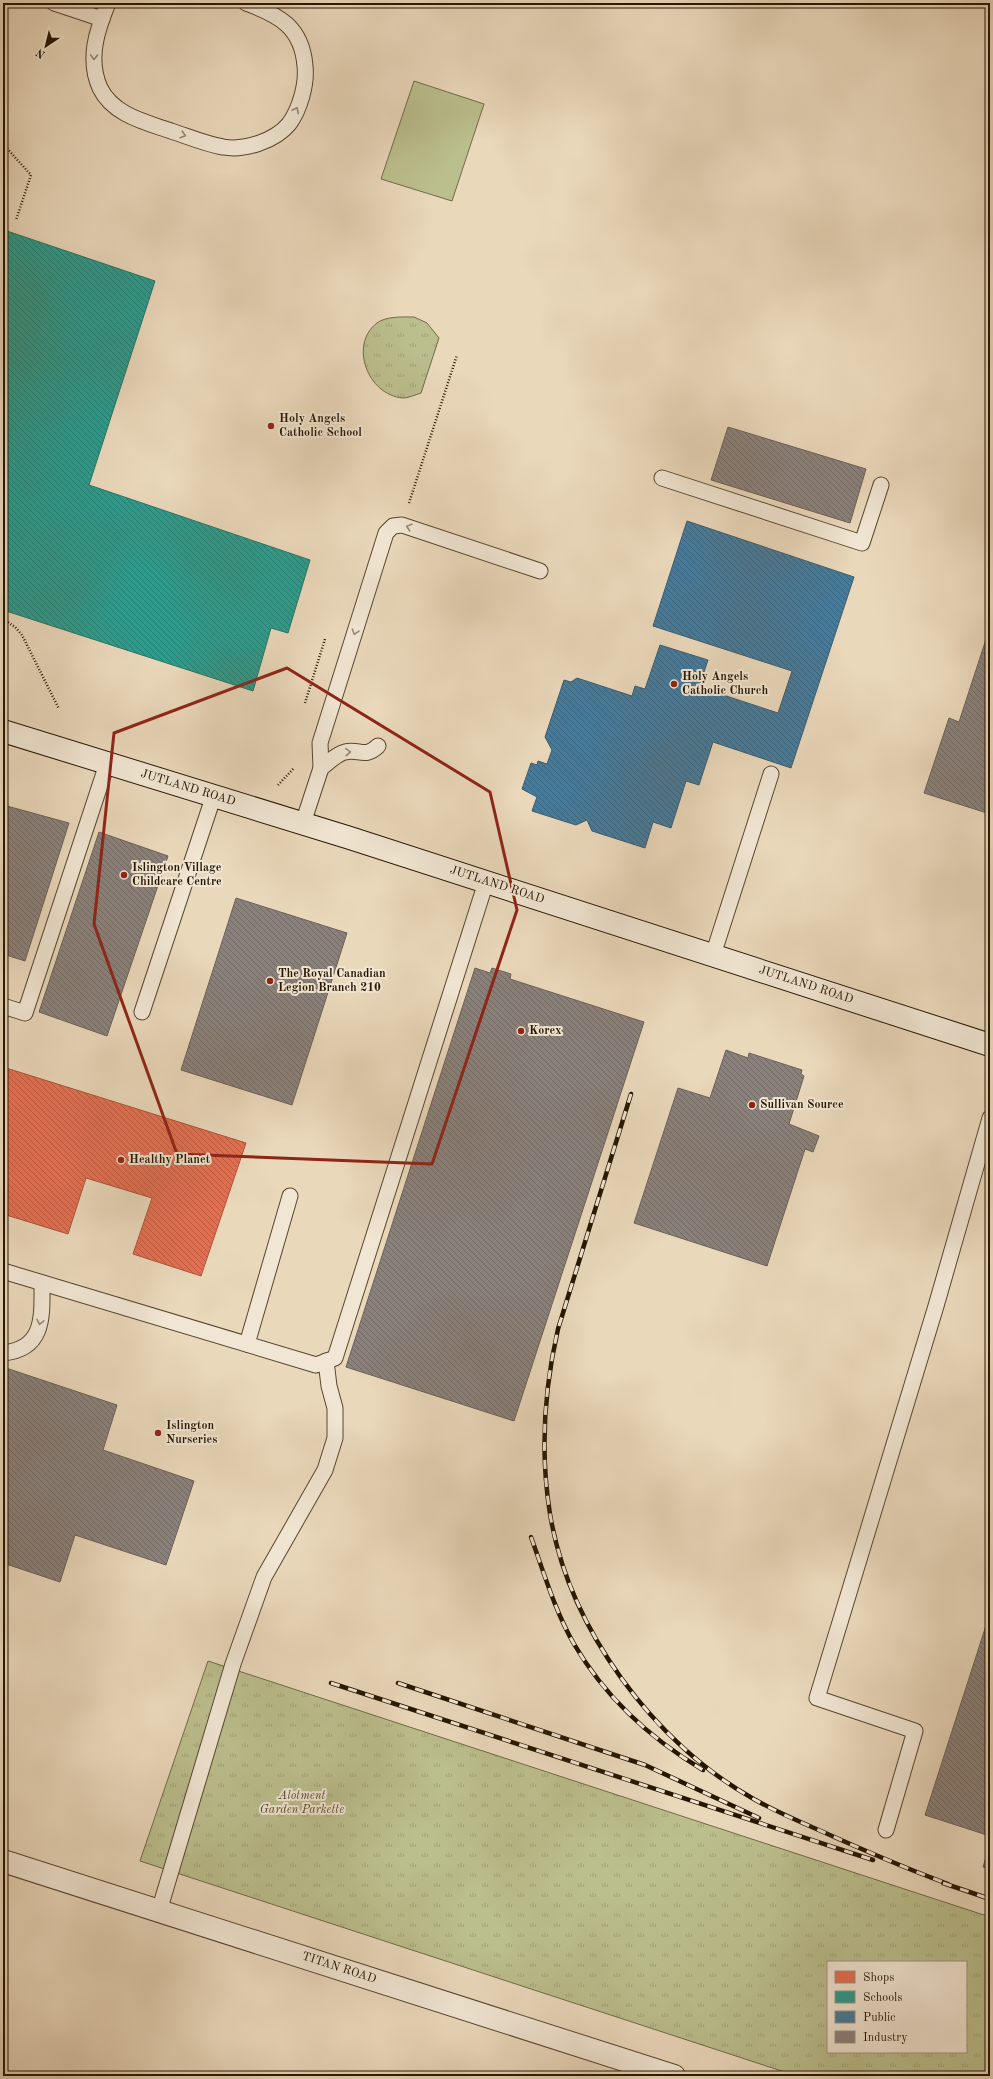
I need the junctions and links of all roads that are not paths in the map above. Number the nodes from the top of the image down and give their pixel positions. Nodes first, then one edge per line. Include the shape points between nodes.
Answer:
1 (54, 3) edge
2 (108, 3) edge
3 (246, 3) edge
4 (102, 19) junction
5 (662, 478) dead end
6 (881, 485) dead end
7 (540, 571) dead end
8 (3, 731) edge
9 (378, 746) dead end
10 (107, 764) junction
11 (321, 768) junction
12 (771, 774) dead end
13 (214, 795) junction
14 (304, 823) junction
15 (486, 882) junction
16 (713, 955) junction
17 (3, 1006) edge
18 (142, 1012) dead end
19 (990, 1045) edge
20 (990, 1118) edge
21 (290, 1196) dead end
22 (3, 1271) edge
23 (42, 1283) junction
24 (247, 1344) junction
25 (3, 1353) edge
26 (326, 1361) junction
27 (886, 1830) dead end
28 (3, 1861) edge
29 (159, 1911) junction
30 (674, 2076) edge

1 - 4 lane
2 - 4 lane
4 -> 3 lane via 95,38 93,63 100,88 114,106 136,120 224,147 248,146 272,138 289,124 299,103 306,77 304,52 292,29 271,12
5 - 6 lane via 862,543
7 -> 11 lane via 402,525 393,526 386,533 320,743
8 - 10 street, JUTLAND ROAD
11 -> 9 lane via 341,753 347,751 365,754
10 - 13 street, JUTLAND ROAD
10 - 17 lane via 25,1013
11 - 14 lane
12 - 16 lane
13 - 14 street, JUTLAND ROAD
13 - 18 lane
14 - 15 street, JUTLAND ROAD
15 - 16 street, JUTLAND ROAD
15 - 26 lane via 335,1358
16 - 19 street, JUTLAND ROAD
20 - 27 lane via 817,1698 915,1731
21 - 24 lane
22 - 23 lane
23 - 24 lane
23 -> 25 lane via 41,1321 34,1339 26,1347
24 - 26 lane via 316,1365
26 - 29 lane via 335,1408 335,1438 325,1470 264,1577 233,1664
28 - 29 street, TITAN ROAD
29 - 30 street, TITAN ROAD

